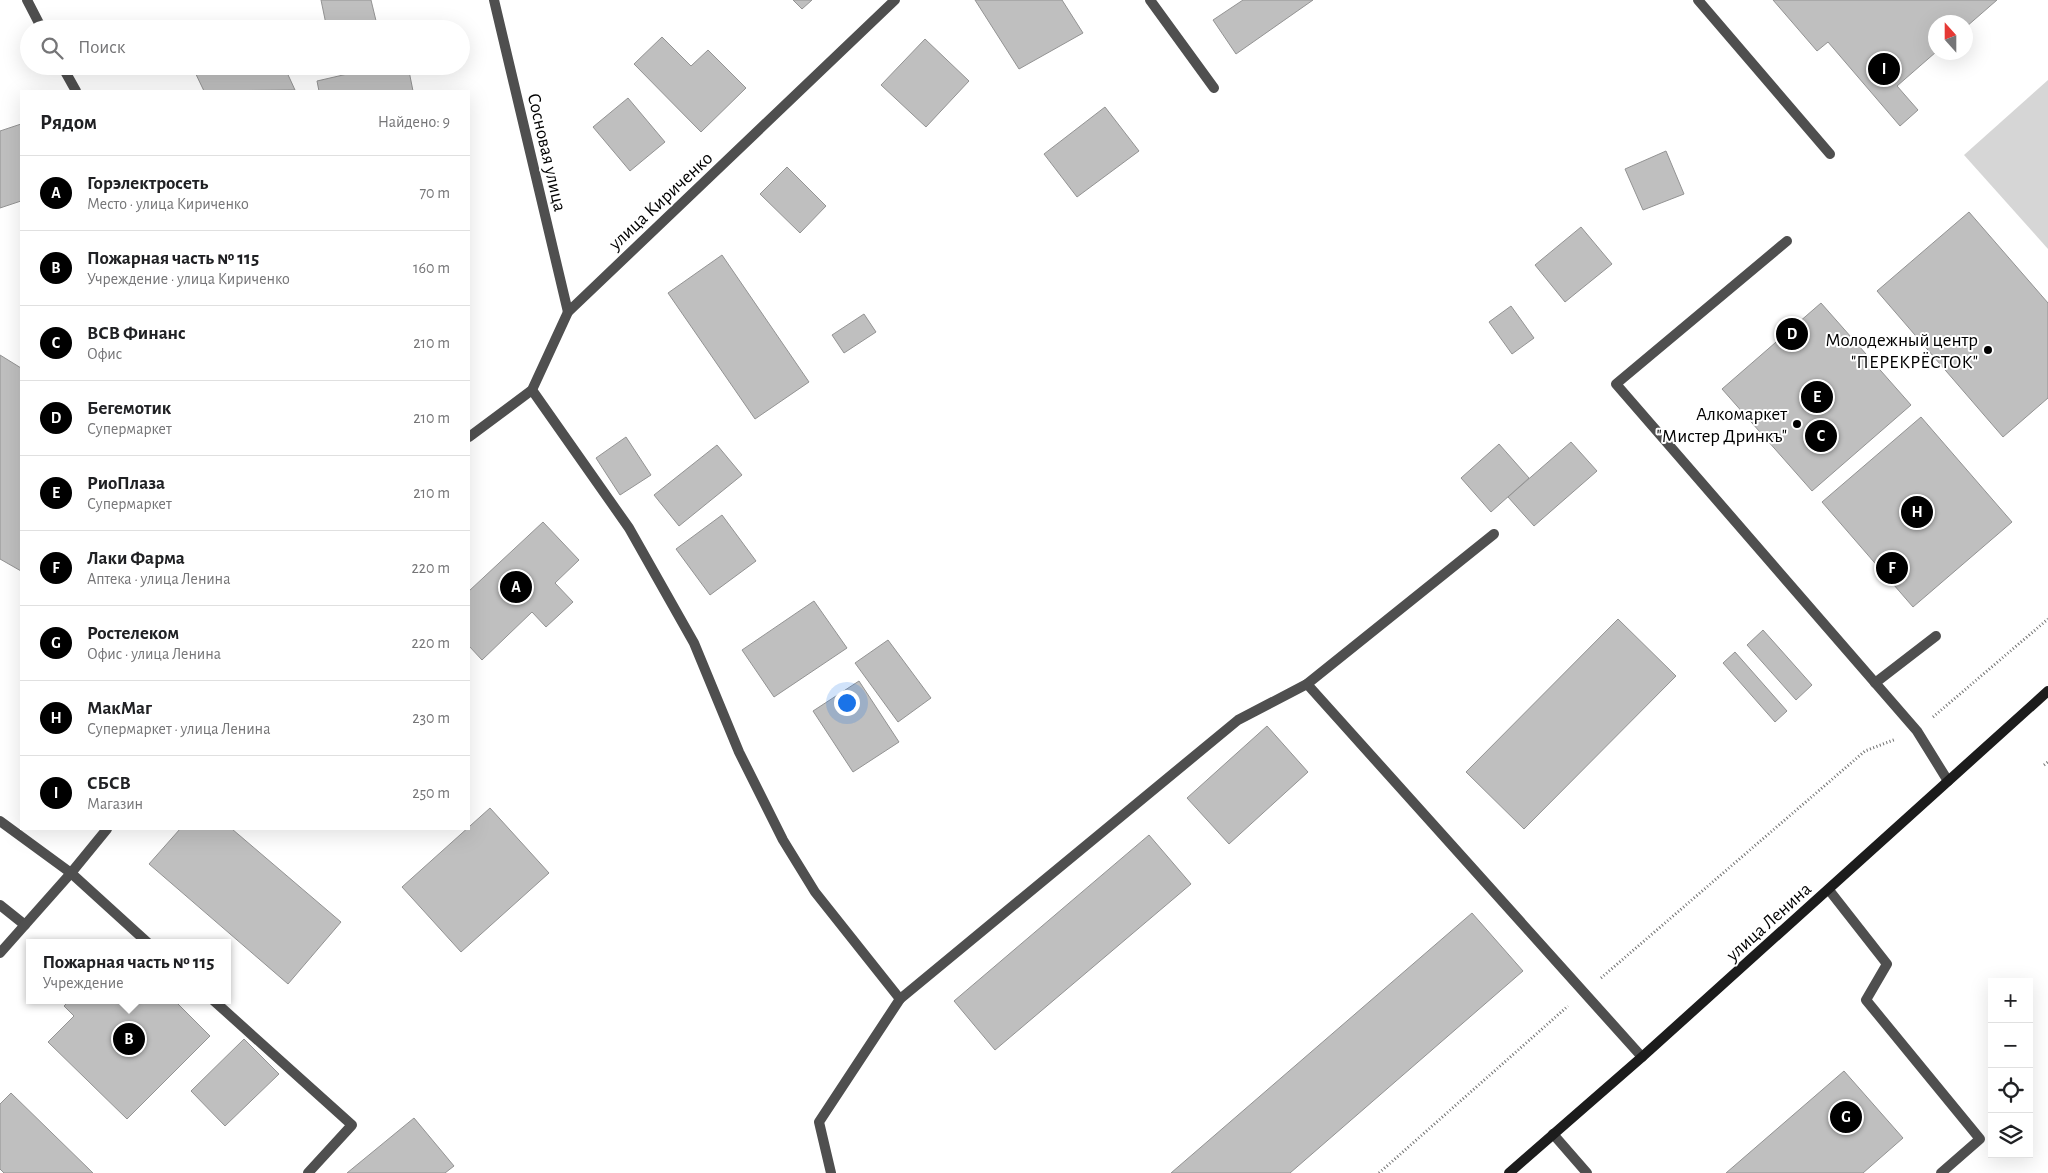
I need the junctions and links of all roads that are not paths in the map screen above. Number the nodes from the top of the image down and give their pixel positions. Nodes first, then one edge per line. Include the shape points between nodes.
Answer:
1 (27, 0) edge
2 (494, 0) edge
3 (895, 0) edge
4 (1150, 0) edge
5 (1698, 0) edge
6 (37, 20) edge
7 (67, 75) edge
8 (1214, 88) dead end
9 (75, 90) edge
10 (1830, 154) dead end
11 (1787, 241) dead end
12 (568, 312) junction
13 (532, 390) junction
14 (470, 436) edge
15 (1494, 534) dead end
16 (1936, 636) dead end
17 (1875, 683) junction
18 (1307, 684) junction
19 (2048, 691) edge
20 (1948, 781) junction
21 (0, 821) edge
22 (106, 830) edge
23 (71, 873) junction
24 (1829, 890) junction
25 (0, 905) edge
26 (25, 925) junction
27 (144, 939) edge
28 (0, 953) edge
29 (900, 999) junction
30 (217, 1004) edge
31 (1642, 1057) junction
32 (1553, 1134) junction
33 (308, 1173) edge
34 (831, 1173) edge
35 (1508, 1173) edge
36 (1588, 1173) edge
37 (1941, 1173) edge

1 - 6 street
2 - 12 street, Сосновая улица
3 - 12 street, улица Кириченко
4 - 8 street
5 - 10 street
7 - 9 street
11 - 17 street via 1616,384
12 - 13 street, улица Кириченко
13 - 14 street, улица Кириченко
13 - 29 street via 629,528 694,642 739,752 787,847 815,892
15 - 18 street
16 - 17 street
17 - 20 street via 1917,731
18 - 29 street via 1238,720
18 - 31 street
19 - 20 street, улица Ленина
20 - 24 street, улица Ленина
21 - 23 street
22 - 23 street
23 - 26 street
23 - 27 street
24 - 31 street, улица Ленина
24 - 37 street via 1887,964 1866,1000 1980,1139
25 - 26 street
26 - 28 street
29 - 34 street via 819,1122
30 - 33 street via 352,1125
31 - 32 street, улица Ленина
32 - 35 street, улица Ленина
32 - 36 street

